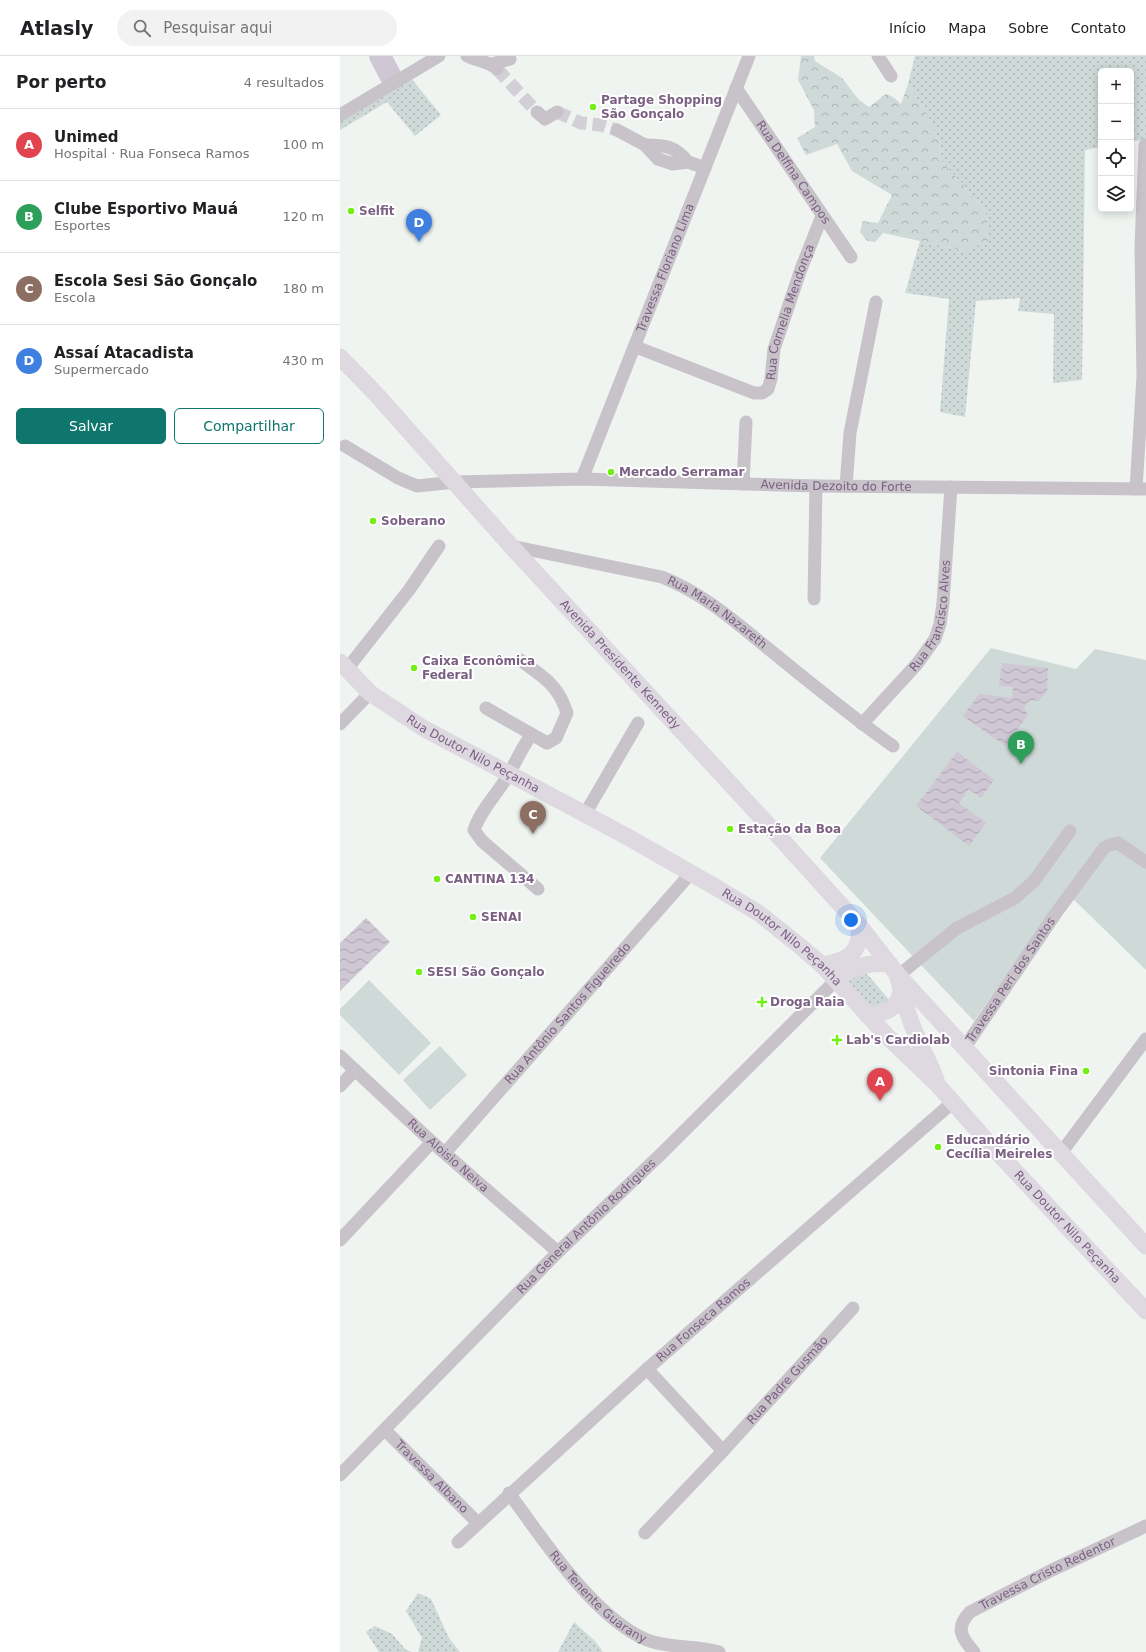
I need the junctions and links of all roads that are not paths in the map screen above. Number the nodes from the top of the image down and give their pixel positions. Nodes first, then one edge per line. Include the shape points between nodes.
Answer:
1 (439, 56) edge
2 (467, 56) edge
3 (748, 56) edge
4 (878, 56) edge
5 (510, 59) dead end
6 (891, 76) dead end
7 (736, 88) junction
8 (537, 112) tunnel mouth
9 (557, 112) tunnel mouth
10 (340, 115) edge
11 (617, 130) tunnel mouth
12 (1145, 145) edge
13 (705, 168) junction
14 (822, 216) junction
15 (851, 257) dead end
16 (876, 302) dead end
17 (636, 347) junction
18 (340, 357) edge
19 (746, 422) dead end
20 (345, 446) dead end
21 (582, 479) junction
22 (455, 482) junction
23 (743, 484) junction
24 (816, 486) junction
25 (846, 486) junction
26 (951, 487) junction
27 (1141, 489) edge
28 (439, 546) dead end
29 (510, 546) junction
30 (814, 600) dead end
31 (520, 660) dead end
32 (343, 665) edge
33 (370, 693) junction
34 (486, 708) dead end
35 (638, 723) dead end
36 (340, 724) edge
37 (862, 724) junction
38 (531, 735) junction
39 (893, 746) dead end
40 (509, 773) junction
41 (585, 814) junction
42 (1070, 831) dead end
43 (1146, 862) edge
44 (691, 873) junction
45 (538, 889) dead end
46 (859, 925) junction
47 (822, 965) junction
48 (896, 971) junction
49 (836, 980) junction
50 (901, 992) junction
51 (868, 1015) junction
52 (1146, 1039) edge
53 (965, 1047) junction
54 (340, 1056) edge
55 (355, 1070) junction
56 (937, 1084) junction
57 (340, 1086) edge
58 (953, 1102) junction
59 (432, 1142) junction
60 (445, 1153) junction
61 (1061, 1153) junction
62 (340, 1240) edge
63 (1146, 1246) edge
64 (558, 1252) junction
65 (1125, 1286) junction
66 (1146, 1300) edge
67 (852, 1308) dead end
68 (1146, 1311) edge
69 (647, 1369) junction
70 (385, 1430) junction
71 (723, 1452) junction
72 (340, 1475) edge
73 (509, 1493) junction
74 (478, 1523) junction
75 (1146, 1526) edge
76 (645, 1533) dead end
77 (458, 1542) dead end
78 (719, 1652) edge
79 (974, 1652) edge

1 - 10 street
2 - 5 street via 494,67
3 - 7 street, Travessa Floriano Lima
4 - 6 street
7 - 13 street, Travessa Floriano Lima
7 - 14 street, Rua Delfina Campos
8 - 9 street via 545,119
11 - 13 street via 645,145 662,145 679,151 688,162
12 - 27 street via 1141,247
13 - 17 street, Travessa Floriano Lima
14 - 15 street, Rua Delfina Campos
14 - 17 street, Rua Cornelia Mendonça via 774,349 768,389 754,394
16 - 25 street via 850,433
17 - 21 street, Travessa Floriano Lima
18 - 22 main road, Avenida Presidente Kennedy
19 - 23 street
20 - 22 street, Avenida Dezoito do Forte via 398,478 417,486
21 - 22 street, Avenida Dezoito do Forte
21 - 23 street, Avenida Dezoito do Forte
22 - 29 main road, Avenida Presidente Kennedy
23 - 24 street, Avenida Dezoito do Forte
24 - 25 street, Avenida Dezoito do Forte
24 - 30 street
25 - 26 street, Avenida Dezoito do Forte
26 - 27 street, Avenida Dezoito do Forte
26 - 37 street, Rua Francisco Alves via 943,603 935,639 917,664
28 - 32 street via 405,596
29 - 37 street, Rua Maria Nazareth via 662,577 684,585 715,606
29 - 46 main road, Avenida Presidente Kennedy
31 - 38 street via 553,685 562,697 567,713 556,738 547,743
32 - 33 main road, Rua Doutor Nilo Peçanha
33 - 36 street
33 - 40 main road, Rua Doutor Nilo Peçanha via 423,728
34 - 38 street
35 - 41 street
37 - 39 street, Rua Maria Nazareth
38 - 40 street
40 - 41 main road, Rua Doutor Nilo Peçanha
40 - 45 street via 478,818 474,830 482,841
41 - 44 main road, Rua Doutor Nilo Peçanha
42 - 48 street via 1034,881 1015,898 956,928
43 - 53 street, Travessa Peri dos Santos via 1118,843 1109,844 1104,848 1056,913
44 - 47 main road, Rua Doutor Nilo Peçanha via 760,914
44 - 60 street, Rua Antônio Santos Figueiredo
46 - 47 main road via 860,936 854,952 839,961
46 - 48 main road, Avenida Presidente Kennedy
47 - 49 main road, Rua Doutor Nilo Peçanha
48 - 49 main road via 861,965
48 - 50 main road, Avenida Presidente Kennedy
48 - 53 main road, Avenida Presidente Kennedy
49 - 51 main road, Rua Doutor Nilo Peçanha
49 - 64 street, Rua General Antônio Rodrigues via 659,1156
50 - 51 main road via 899,1000 890,1010
50 - 56 main road, Avenida Presidente Kennedy via 904,1006
51 - 56 main road, Rua Doutor Nilo Peçanha
52 - 61 street
53 - 61 main road, Avenida Presidente Kennedy
54 - 55 street, Rua Aloisio Neiva
55 - 57 street
55 - 59 street, Rua Aloisio Neiva
56 - 58 main road, Rua Doutor Nilo Peçanha
58 - 65 main road, Rua Doutor Nilo Peçanha
58 - 69 street, Rua Fonseca Ramos
59 - 60 street, Rua Aloisio Neiva
59 - 62 street
60 - 64 street, Rua Aloisio Neiva
61 - 63 main road, Avenida Presidente Kennedy
64 - 70 street, Rua General Antônio Rodrigues
65 - 66 main road
65 - 68 main road, Rua Doutor Nilo Peçanha
67 - 71 street, Rua Padre Gusmão
69 - 71 street
69 - 73 street, Rua Fonseca Ramos
70 - 72 street, Rua General Antônio Rodrigues
70 - 74 street, Travessa Albano
71 - 76 street, Rua Padre Gusmão
73 - 74 street, Rua Fonseca Ramos
73 - 78 street, Rua Tenente Guarany via 551,1551 591,1597 621,1624 647,1640
74 - 77 street, Rua Fonseca Ramos
75 - 79 street, Travessa Cristo Redentor via 970,1612 963,1619 960,1628 964,1640

